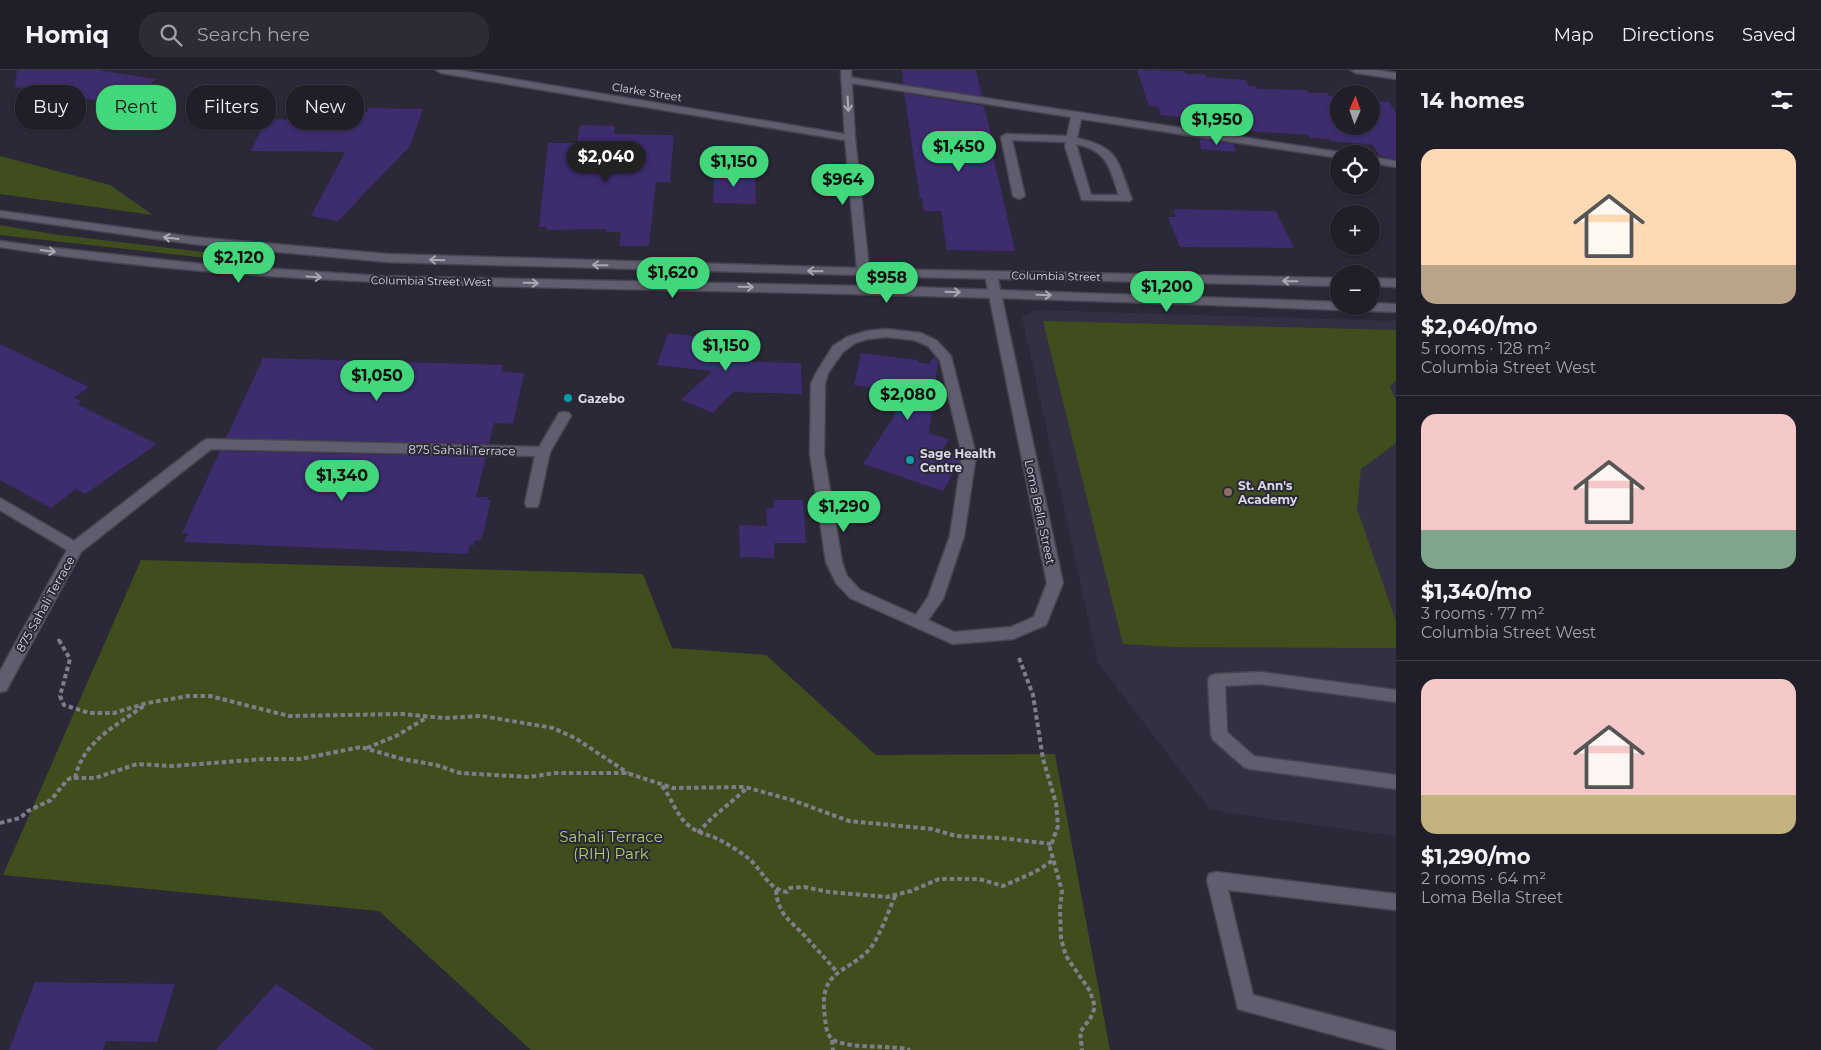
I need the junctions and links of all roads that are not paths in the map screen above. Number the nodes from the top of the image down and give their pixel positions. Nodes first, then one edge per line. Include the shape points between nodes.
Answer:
1 (441, 70) edge
2 (1356, 70) edge
3 (846, 75) edge
4 (1396, 76) edge
5 (1077, 115) junction
6 (850, 138) junction
7 (1072, 140) junction
8 (1330, 154) edge
9 (1380, 161) edge
10 (1396, 164) edge
11 (1019, 196) dead end
12 (0, 214) edge
13 (0, 244) edge
14 (863, 272) junction
15 (991, 275) junction
16 (1330, 282) edge
17 (1380, 282) edge
18 (1396, 283) edge
19 (865, 290) junction
20 (996, 293) junction
21 (1330, 306) edge
22 (1380, 307) edge
23 (1396, 308) edge
24 (564, 416) dead end
25 (543, 452) junction
26 (0, 503) edge
27 (532, 503) dead end
28 (75, 548) junction
29 (918, 623) junction
30 (0, 686) edge
31 (1396, 696) edge
32 (1396, 782) edge
33 (1396, 902) edge
34 (1396, 1042) edge

1 - 6 main road, Clarke Street
2 - 4 main road
3 - 5 main road
3 -> 6 main road
5 - 7 main road
5 - 8 main road
6 - 14 main road
7 - 7 main road via 1070,146 1086,198 1126,199 1108,154 1090,143
7 - 11 main road via 1006,137
9 - 10 main road
14 -> 12 main road, Columbia Street West via 343,255 81,227
13 -> 19 main road, Columbia Street West via 202,268 380,280
14 - 15 main road, Columbia Street
14 - 19 main road
16 -> 15 main road, Columbia Street
15 - 20 main road, Loma Bella Street
17 - 18 main road
19 -> 20 main road, Columbia Street
20 -> 21 main road, Columbia Street
20 - 29 main road, Loma Bella Street via 1055,583 1040,621 1013,633 953,638
22 - 23 main road, Columbia Street
24 - 25 main road
25 - 27 main road
25 - 28 main road, 875 Sahali Terrace via 208,444
26 - 28 main road, 875 Sahali Terrace
28 - 30 main road, 875 Sahali Terrace
29 - 29 main road, Loma Bella Street via 855,594 841,579 834,562 817,454 818,384 822,373 832,355 844,344 876,333 917,336 932,343 942,353 949,367 969,455 957,536 935,599
31 - 32 main road via 1260,678 1216,680 1219,735 1250,762
33 - 34 main road via 1216,880 1244,1002

